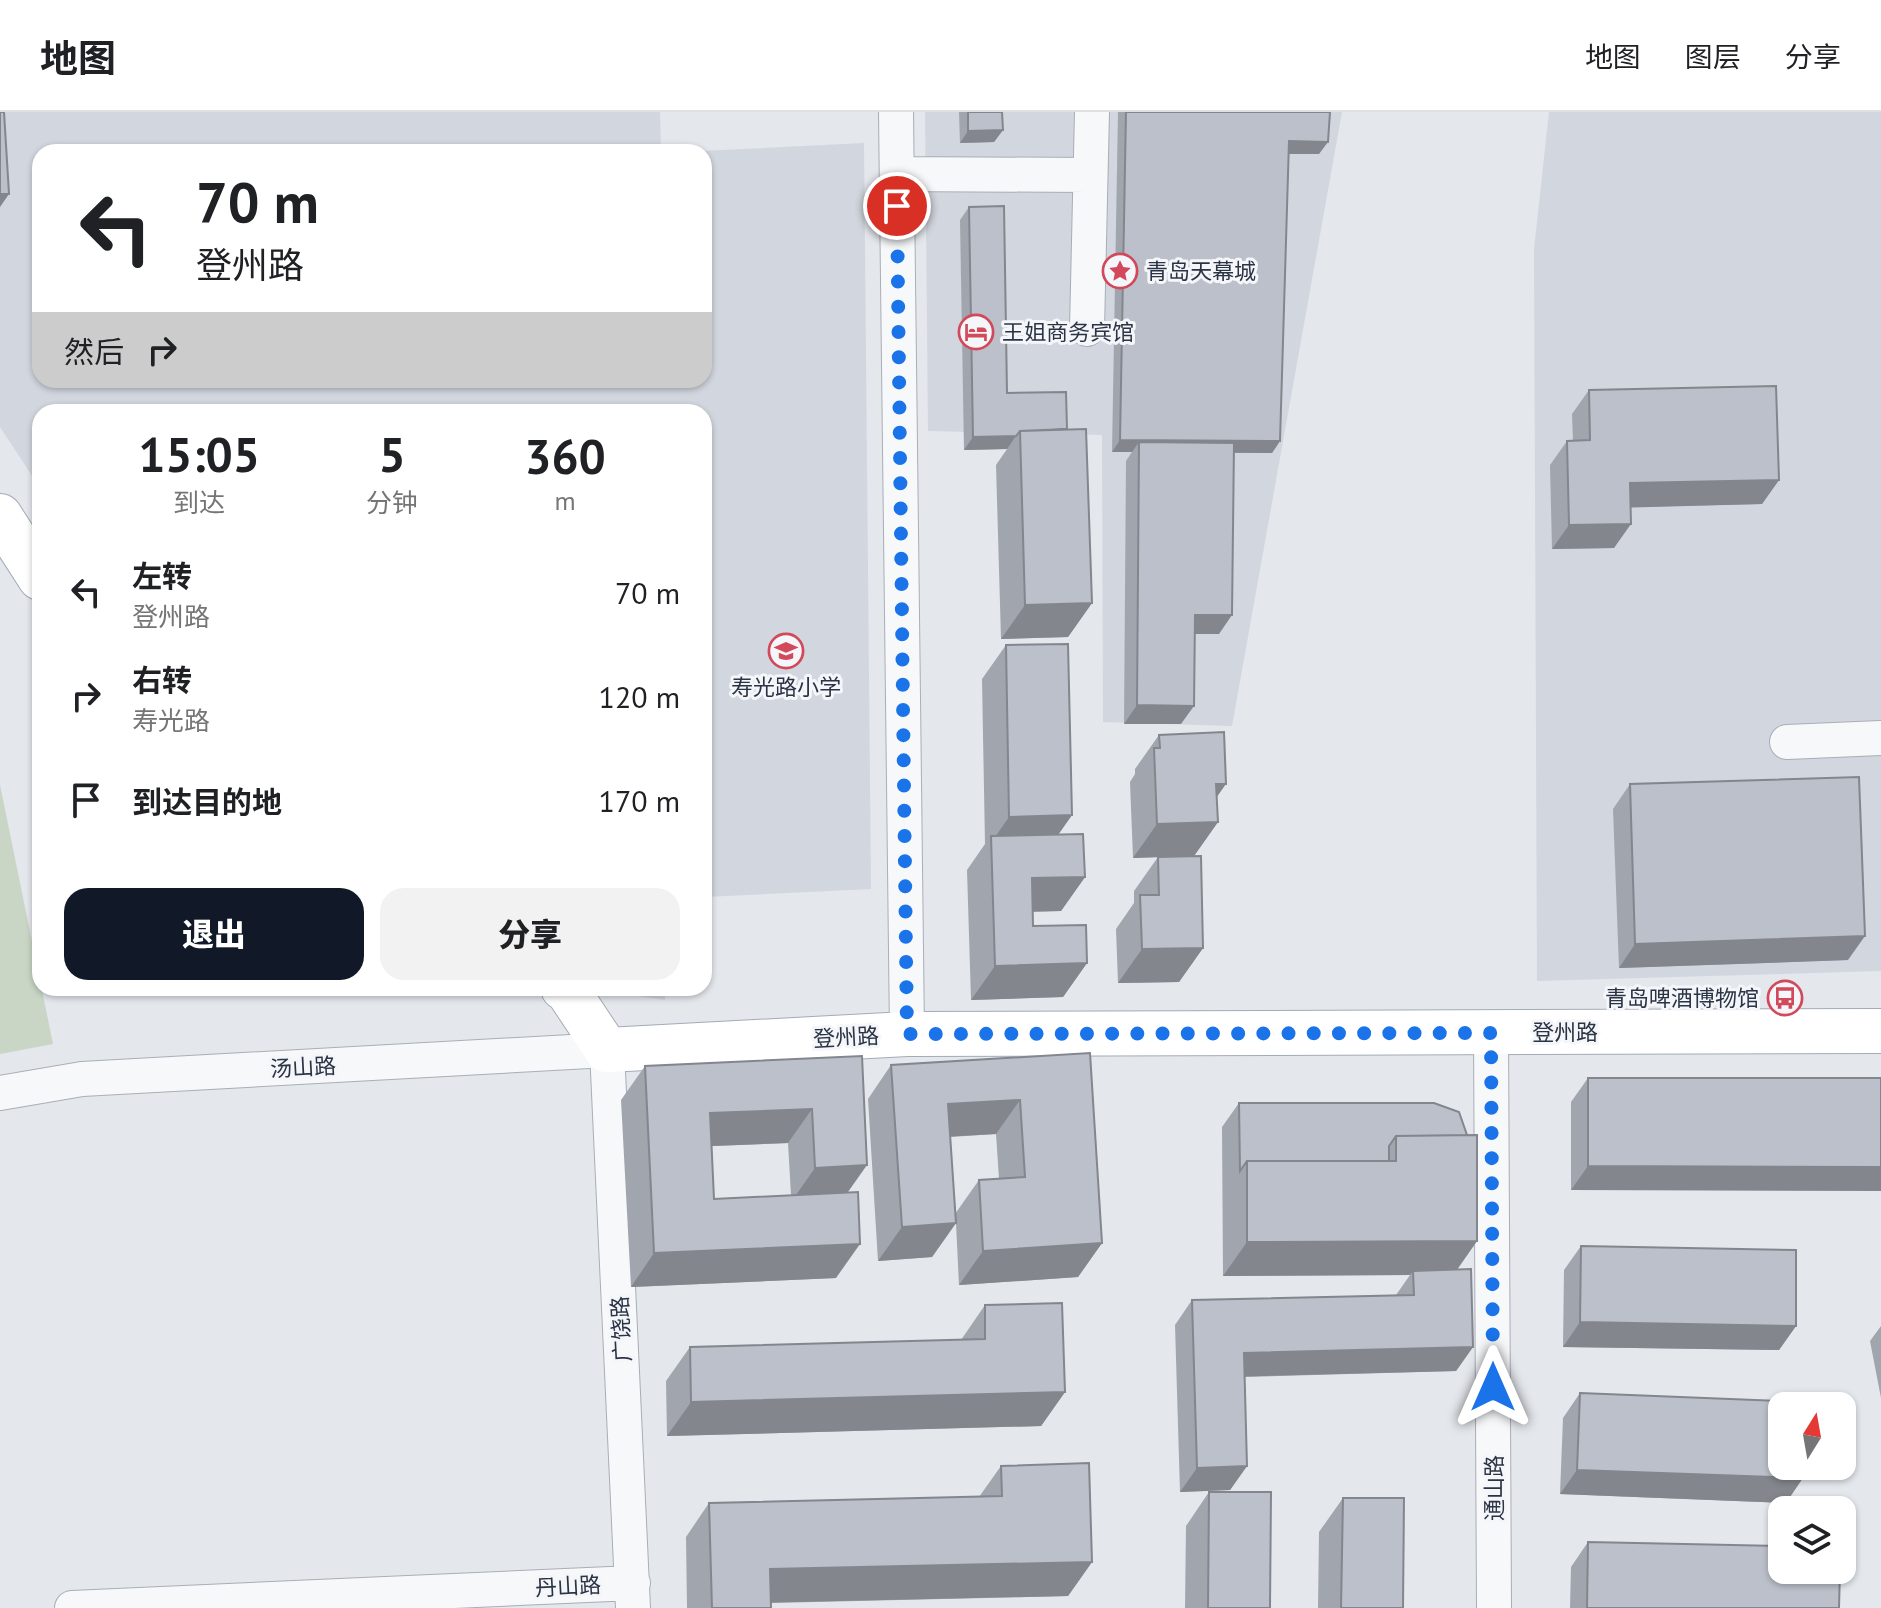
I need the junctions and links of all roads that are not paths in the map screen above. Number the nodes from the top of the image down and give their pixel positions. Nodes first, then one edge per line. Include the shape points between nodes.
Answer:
1 (896, 112) edge
2 (1092, 112) edge
3 (897, 174) junction
4 (1089, 175) junction
5 (1087, 329) dead end
6 (0, 516) edge
7 (32, 566) edge
8 (1881, 738) edge
9 (1787, 742) dead end
10 (571, 996) edge
11 (1881, 1031) edge
12 (1491, 1033) junction
13 (907, 1034) junction
14 (607, 1050) junction
15 (0, 1093) edge
16 (633, 1596) edge
17 (282, 1603) edge
18 (72, 1608) edge
19 (1494, 1608) edge

1 - 3 street
2 - 4 street
3 - 4 street
3 - 13 street
4 - 5 street
6 - 7 main road
8 - 9 street
10 - 14 main road
11 - 12 main road, 登州路
12 - 13 main road, 登州路
12 - 19 street, 通山路
13 - 14 main road, 登州路
14 - 15 street, 汤山路 via 82,1079
14 - 16 street, 广饶路
16 - 17 street, 丹山路
17 - 18 street, 丹山路

